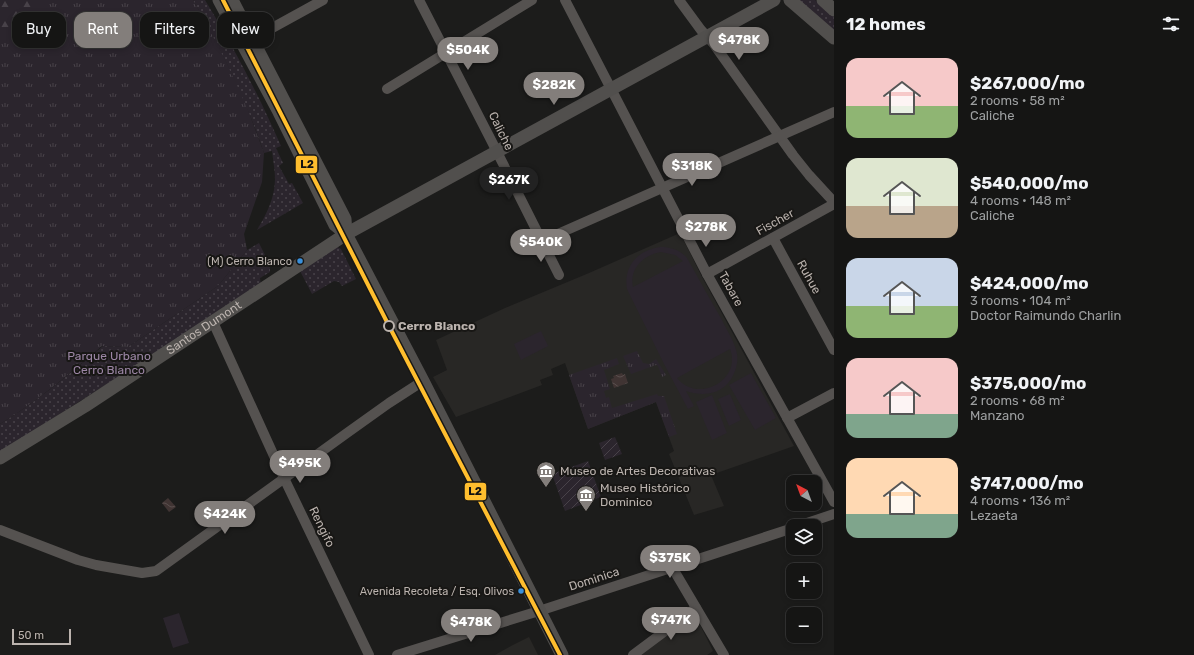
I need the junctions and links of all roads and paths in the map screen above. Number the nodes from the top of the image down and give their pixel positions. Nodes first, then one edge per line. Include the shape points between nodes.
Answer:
1 (219, 0) edge
2 (232, 0) edge
3 (323, 0) edge
4 (419, 0) edge
5 (532, 0) edge
6 (565, 0) edge
7 (679, 0) edge
8 (774, 0) edge
9 (790, 0) edge
10 (823, 0) edge
11 (834, 10) edge
12 (228, 12) edge
13 (236, 12) edge
14 (274, 24) edge
15 (707, 37) junction
16 (834, 38) edge
17 (251, 48) edge
18 (446, 53) junction
19 (387, 89) dead end
20 (611, 89) junction
21 (834, 112) edge
22 (779, 136) junction
23 (496, 152) junction
24 (663, 188) junction
25 (834, 203) edge
26 (346, 234) junction
27 (773, 238) junction
28 (542, 241) junction
29 (707, 274) junction
30 (559, 275) dead end
31 (213, 322) junction
32 (834, 350) edge
33 (423, 381) junction
34 (834, 393) edge
35 (787, 418) junction
36 (0, 458) edge
37 (284, 478) junction
38 (834, 502) edge
39 (834, 514) edge
40 (819, 519) edge
41 (0, 530) edge
42 (786, 530) edge
43 (672, 567) junction
44 (696, 608) junction
45 (539, 611) junction
46 (369, 655) edge
47 (397, 655) edge
48 (562, 655) edge
49 (633, 655) edge
50 (724, 655) edge

1 - 12 main road
2 - 13 main road
3 - 14 street
4 - 18 street, Caliche
5 - 18 street
6 - 20 street, Tabare
7 - 15 street
8 - 15 main road, Santos Dumont
9 - 16 main road
10 - 11 main road
15 - 20 main road, Santos Dumont
15 - 22 street
17 - 26 main road via 345,219
18 - 19 street
18 - 23 street, Caliche
20 - 23 main road, Santos Dumont
20 - 24 street, Tabare
21 - 22 street
22 - 24 street
22 - 25 street
23 - 26 main road, Santos Dumont
23 - 28 street, Caliche
24 - 28 street
24 - 29 street, Tabare
25 - 27 street, Fischer
26 - 31 main road, Santos Dumont
26 - 33 main road
27 - 29 street, Fischer
27 - 32 street, Ruhue
28 - 30 street, Caliche
29 - 35 street, Tabare
31 - 36 main road, Santos Dumont
31 - 37 street, Rengifo
33 - 37 street
33 - 45 main road
34 - 35 street
35 - 38 street, Tabare
37 - 41 street via 160,569 147,573 96,565
37 - 46 street, Rengifo
39 - 40 street
42 - 43 street, Dominica
43 - 44 street
43 - 45 street, Dominica
44 - 49 street
44 - 50 street
45 - 47 street, Dominica
45 - 48 main road

